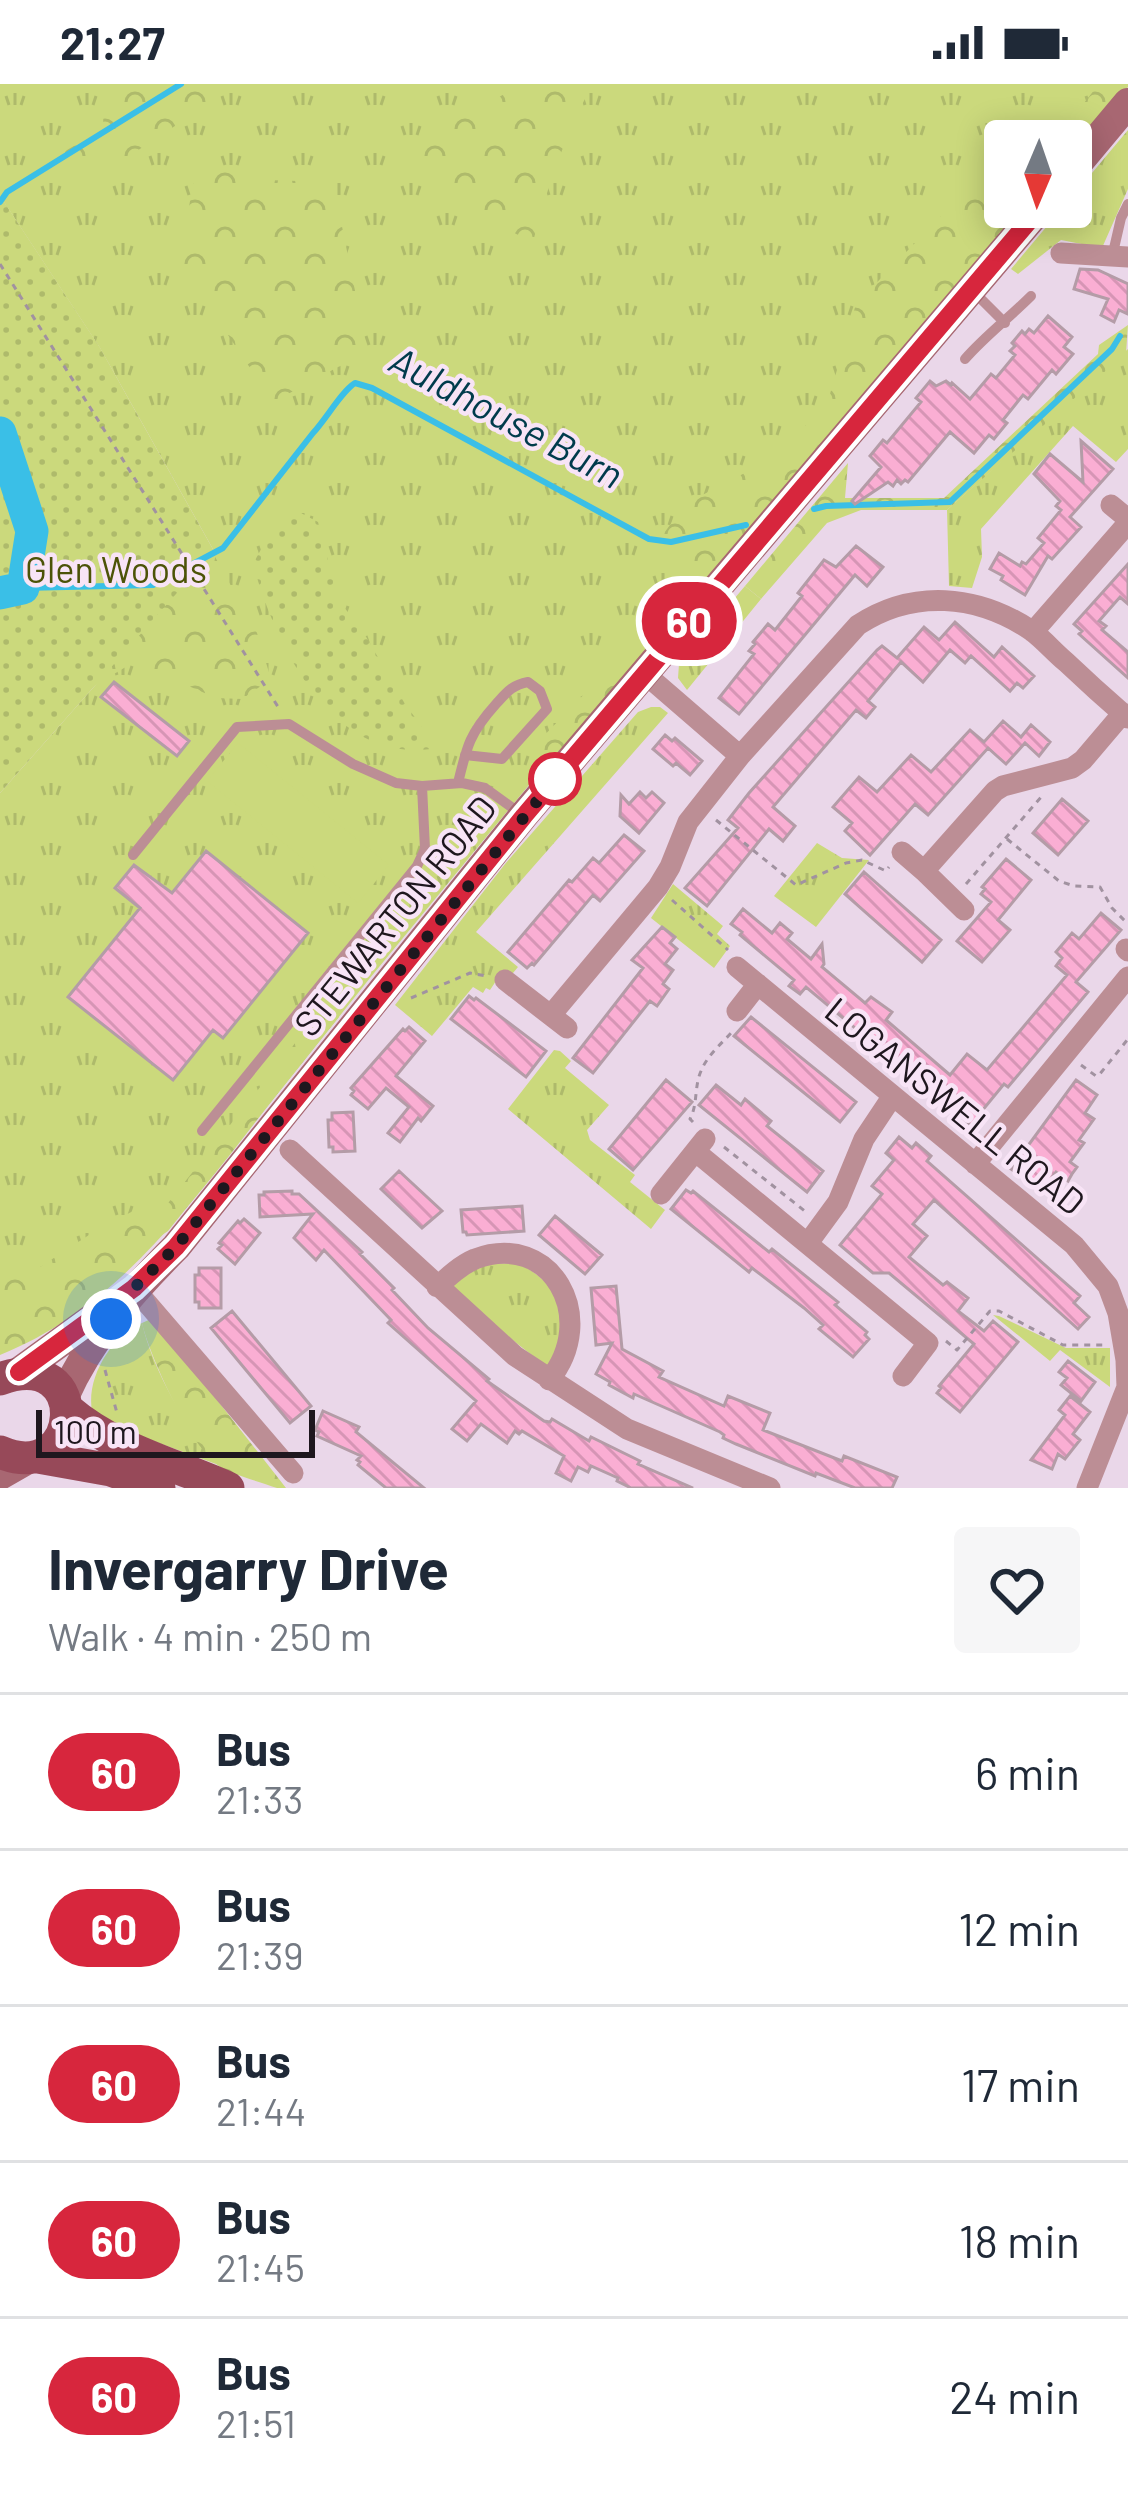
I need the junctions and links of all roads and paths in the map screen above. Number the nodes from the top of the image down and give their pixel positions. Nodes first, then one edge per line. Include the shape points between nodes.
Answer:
1 (1128, 103) edge
2 (1092, 146) edge
3 (1128, 203) edge
4 (1024, 228) edge
5 (1061, 254) dead end
6 (1120, 257) edge
7 (0, 264) edge
8 (972, 290) junction
9 (1031, 296) dead end
10 (1005, 322) junction
11 (965, 359) dead end
12 (1122, 516) edge
13 (1033, 632) junction
14 (644, 674) junction
15 (1125, 715) edge
16 (289, 724) junction
17 (465, 755) junction
18 (740, 756) junction
19 (1052, 774) junction
20 (458, 783) junction
21 (422, 786) junction
22 (700, 806) junction
23 (524, 816) junction
24 (1006, 838) junction
25 (902, 852) joint
26 (134, 855) dead end
27 (924, 871) junction
28 (658, 887) junction
29 (958, 904) joint
30 (1128, 924) edge
31 (737, 967) joint
32 (1128, 977) edge
33 (505, 980) joint
34 (758, 984) junction
35 (384, 988) junction
36 (736, 1011) joint
37 (1128, 1039) edge
38 (1065, 1054) junction
39 (892, 1097) junction
40 (202, 1131) dead end
41 (708, 1143) junction
42 (290, 1150) dead end
43 (975, 1164) junction
44 (661, 1194) dead end
45 (815, 1233) junction
46 (437, 1287) junction
47 (134, 1288) junction
48 (928, 1343) junction
49 (1124, 1343) junction
50 (9, 1375) edge
51 (903, 1376) dead end
52 (549, 1380) junction
53 (1127, 1388) edge
54 (66, 1403) junction
55 (16, 1461) edge
56 (293, 1473) dead end
57 (159, 1488) edge
58 (228, 1488) edge
59 (770, 1488) edge
60 (1087, 1488) edge

1 - 2 main road
3 - 6 lane
4 - 8 main road, STEWARTON ROAD
5 - 6 street
7 - 16 path
8 - 10 lane
8 - 14 main road, STEWARTON ROAD
9 - 10 lane
10 - 11 lane
12 - 13 street
13 - 15 street
13 - 18 street via 968,602 878,612 842,640
14 - 18 street
14 - 23 main road, STEWARTON ROAD
15 - 19 street via 1084,760
16 - 21 lane via 353,764
16 - 26 lane via 237,727
17 - 17 lane via 476,727 514,684 540,691 547,709 502,759
17 - 20 lane
18 - 22 street
19 - 24 path
19 - 27 street via 995,791
20 - 21 lane
20 - 23 lane via 485,788
21 - 40 lane via 425,849 417,866
22 - 25 path via 796,885 862,860 886,871
22 - 28 street
23 - 35 main road, STEWARTON ROAD
24 - 29 path
24 - 30 path via 1059,880 1100,887
25 - 27 street
27 - 29 street
28 - 31 path
28 - 33 street via 559,1021
31 - 34 street, LOGANSWELL ROAD
32 - 38 street
33 - 35 path via 470,973 406,1000
34 - 36 street
34 - 39 street, LOGANSWELL ROAD
35 - 47 main road, STEWARTON ROAD via 176,1247
36 - 41 path via 742,1021 699,1075 690,1119
37 - 38 path via 1096,1076
38 - 43 street
39 - 43 street, LOGANSWELL ROAD
39 - 45 street
41 - 44 street
41 - 45 street
41 - 45 path
42 - 46 street
43 - 49 street, LOGANSWELL ROAD via 1092,1266 1108,1286
45 - 48 street
46 - 52 street
46 - 52 street via 485,1256 528,1259 549,1273 567,1299 572,1326
47 - 50 main road, STEWARTON ROAD
47 - 54 main road, STEWARTON ROAD via 88,1350
47 - 56 street
48 - 49 path via 943,1338 957,1350 990,1311 1064,1345
48 - 51 street
49 - 53 street, LOGANSWELL ROAD
50 - 54 main road via 46,1378
52 - 59 street via 627,1429
53 - 60 street, LOGANSWELL ROAD
54 - 55 main road via 58,1444
54 - 58 main road via 113,1441
55 - 57 main road via 111,1470

